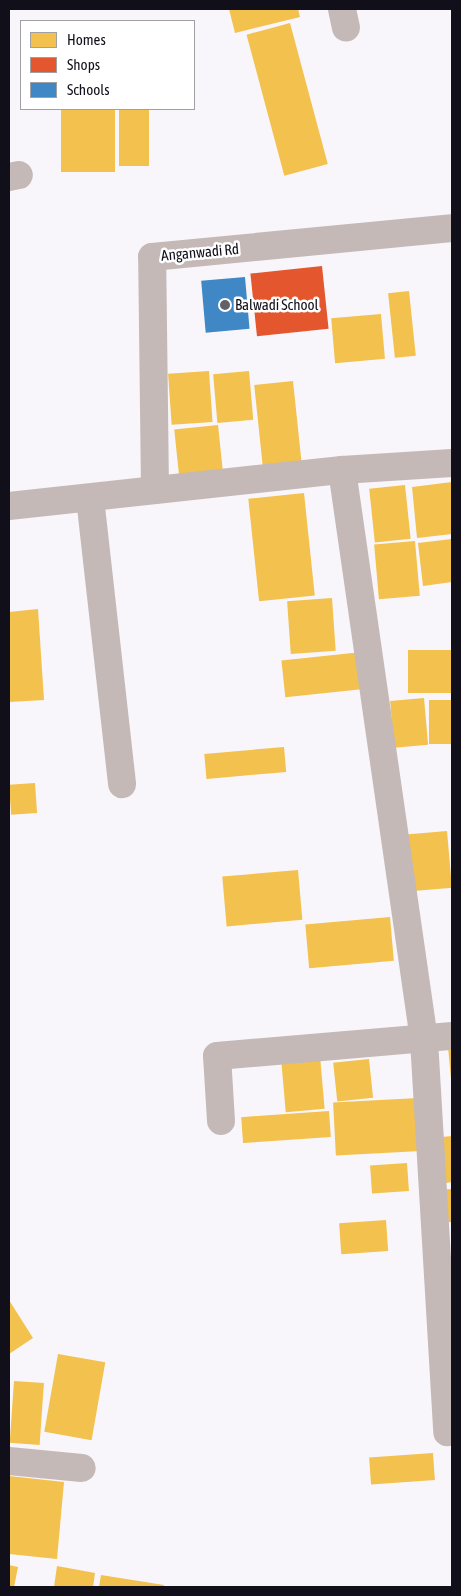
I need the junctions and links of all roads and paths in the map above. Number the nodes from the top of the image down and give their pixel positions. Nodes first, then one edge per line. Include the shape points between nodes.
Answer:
1 (452, 228) edge
2 (452, 463) edge
3 (342, 470) junction
4 (155, 490) junction
5 (90, 498) junction
6 (9, 506) edge
7 (122, 784) dead end
8 (452, 1036) edge
9 (424, 1040) junction
10 (220, 1121) dead end
11 (447, 1432) dead end
12 (9, 1461) edge
13 (82, 1468) dead end

1 - 4 street, Anganwadi Rd via 152,256
2 - 3 street
3 - 4 street
3 - 9 street
4 - 5 street
5 - 6 street
5 - 7 street
8 - 9 street
9 - 10 street via 217,1056
9 - 11 street
12 - 13 street

